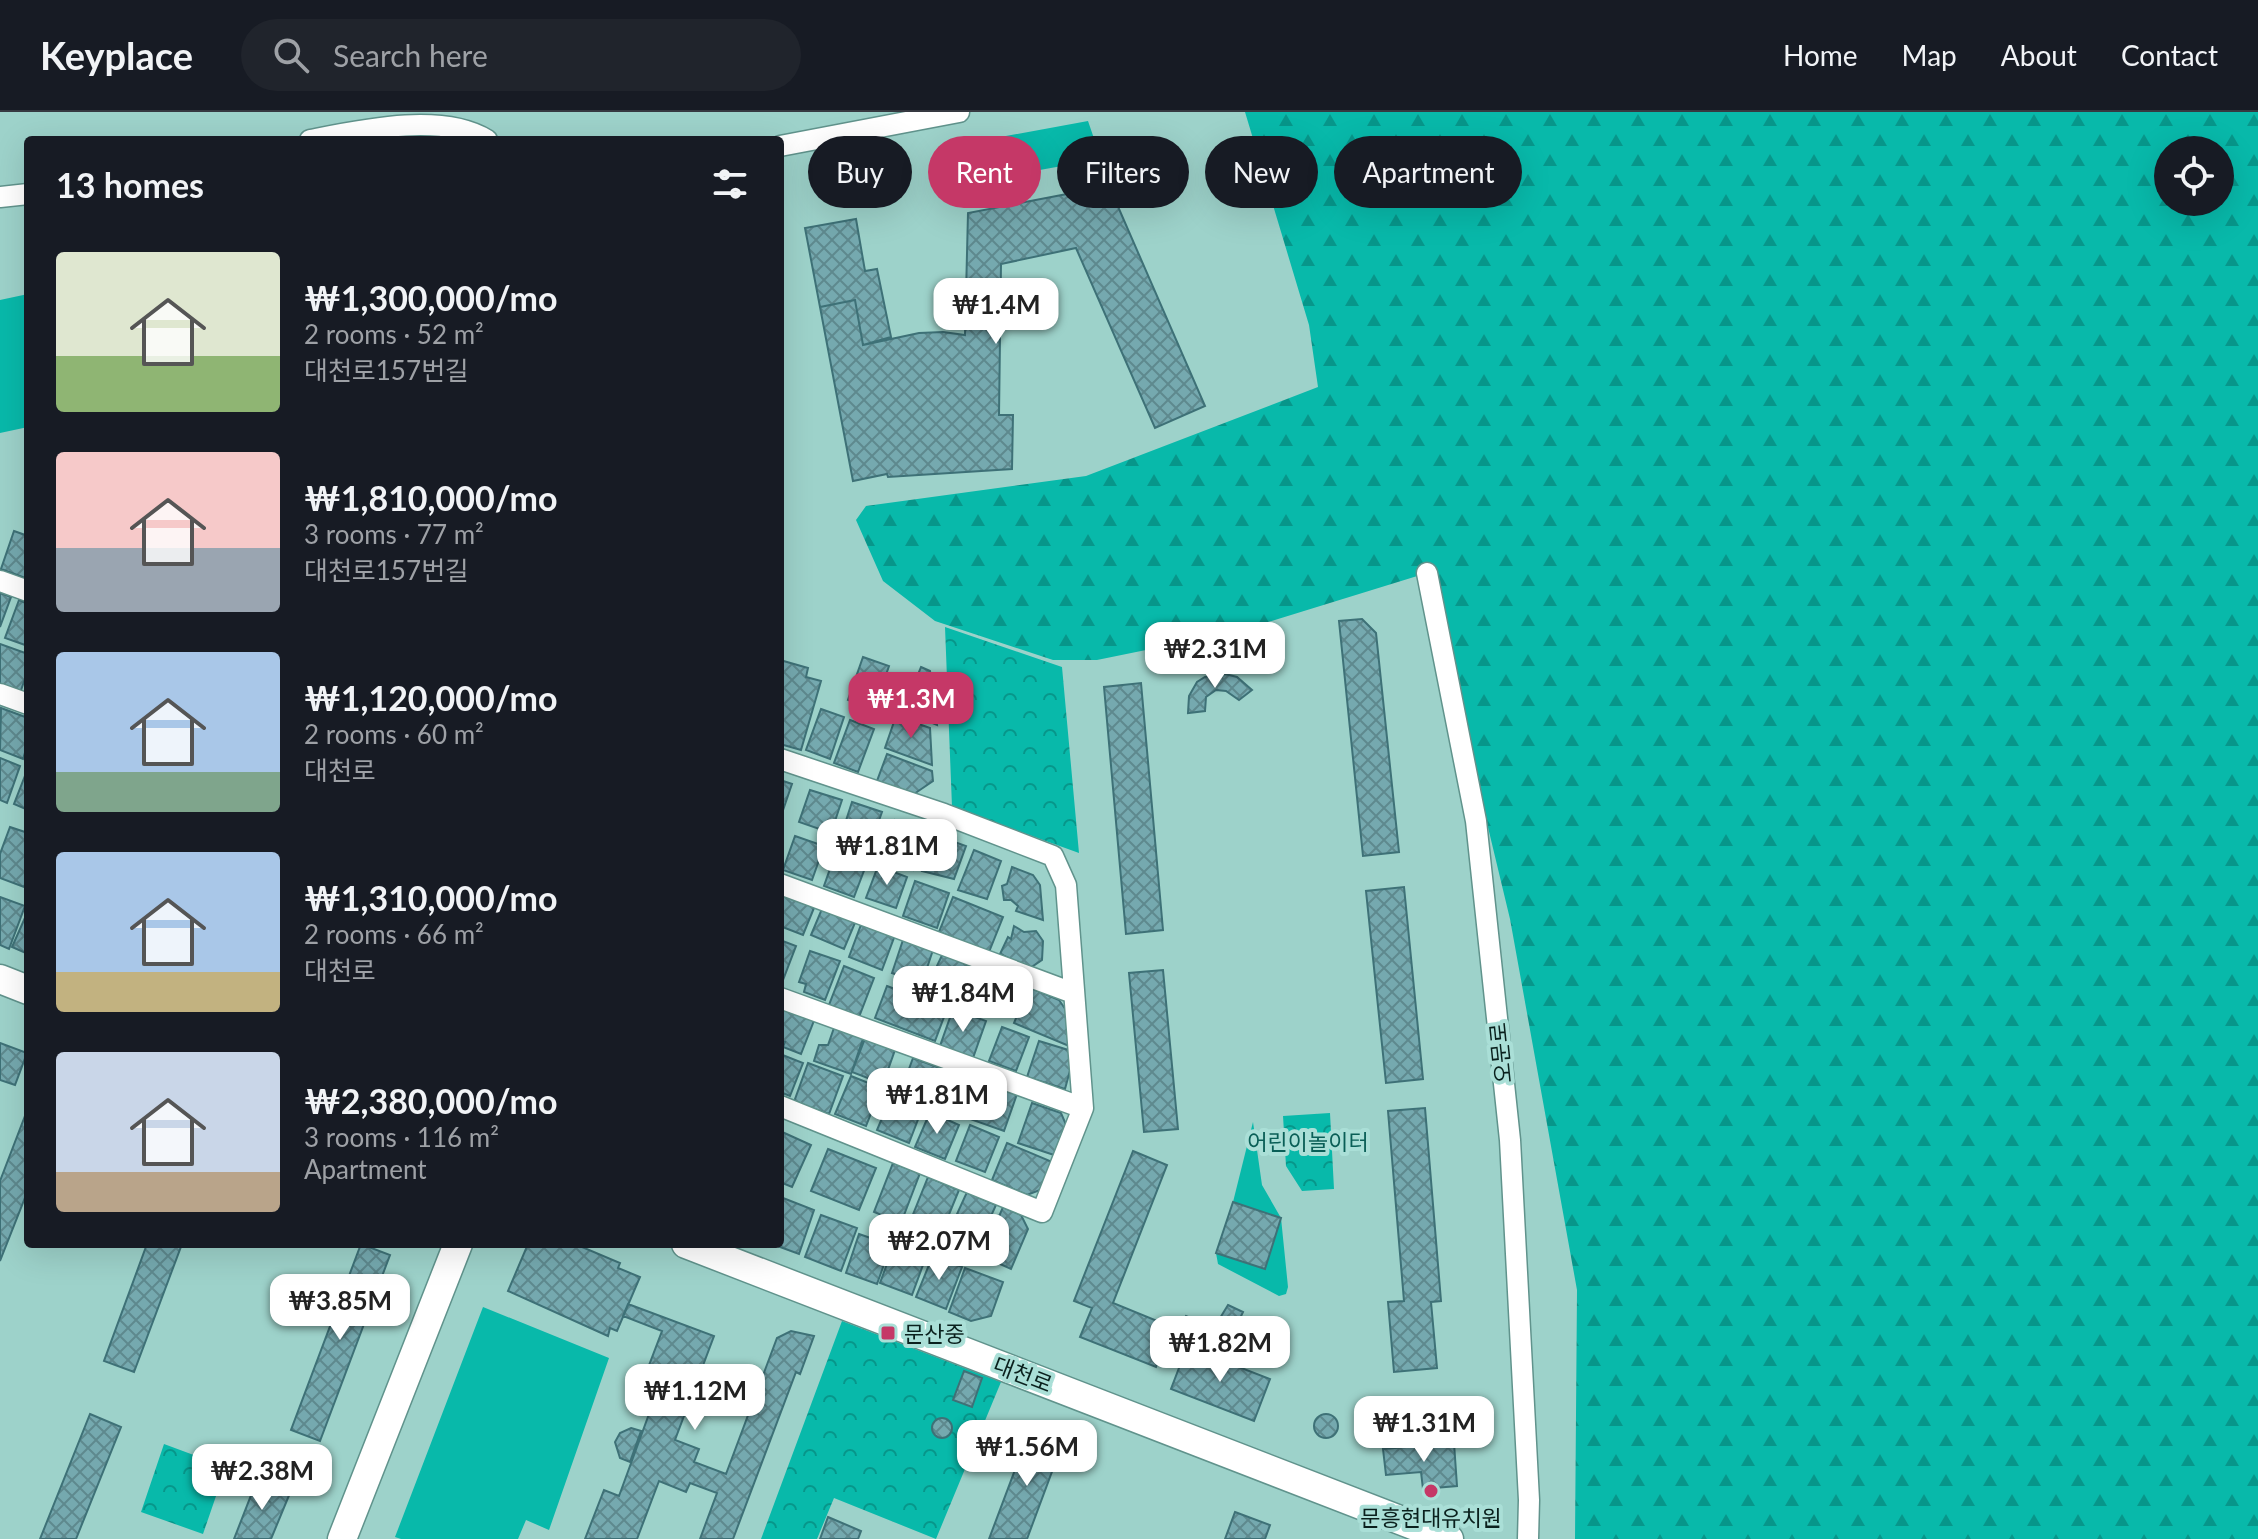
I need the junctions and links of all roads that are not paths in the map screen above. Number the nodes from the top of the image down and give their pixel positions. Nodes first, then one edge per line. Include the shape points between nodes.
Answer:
1 (959, 112) edge
2 (331, 136) edge
3 (479, 136) edge
4 (784, 145) edge
5 (24, 194) edge
6 (0, 197) edge
7 (1427, 573) dead end
8 (0, 581) edge
9 (24, 590) edge
10 (0, 694) edge
11 (24, 703) edge
12 (784, 760) edge
13 (784, 885) edge
14 (0, 979) edge
15 (24, 988) edge
16 (1073, 993) junction
17 (784, 999) edge
18 (784, 1108) edge
19 (1083, 1108) junction
20 (456, 1248) edge
21 (696, 1248) edge
22 (342, 1539) edge
23 (1449, 1539) edge
24 (1528, 1539) edge

1 - 4 street
2 - 3 street via 433,120
5 - 6 street
7 - 24 street, 오문로 via 1476,821 1510,1140
8 - 9 street
10 - 11 street
12 - 16 street via 1053,856 1066,885
13 - 16 street
14 - 15 street
16 - 19 street
17 - 19 street
18 - 19 street via 1042,1212
20 - 22 street
21 - 23 street, 대천로

